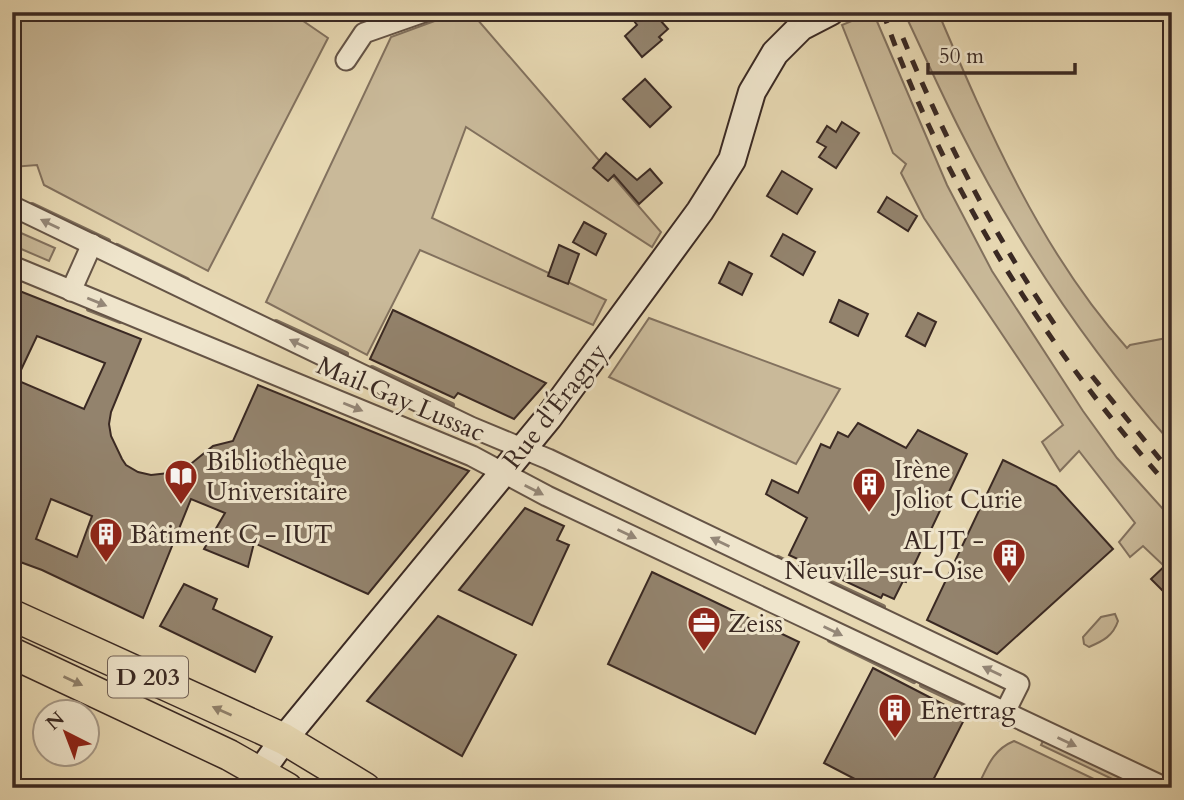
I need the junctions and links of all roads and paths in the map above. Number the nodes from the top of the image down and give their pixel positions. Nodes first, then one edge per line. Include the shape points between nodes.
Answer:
1 (424, 12) edge
2 (818, 15) edge
3 (346, 60) dead end
4 (12, 206) edge
5 (92, 244) junction
6 (12, 266) edge
7 (71, 291) junction
8 (522, 449) junction
9 (502, 473) junction
10 (755, 558) junction
11 (743, 587) junction
12 (12, 615) edge
13 (902, 628) junction
14 (12, 653) edge
15 (888, 658) junction
16 (1005, 712) junction
17 (284, 739) junction
18 (254, 780) edge
19 (287, 788) edge
20 (365, 788) edge
21 (1166, 788) edge

1 - 3 street via 365,33
2 - 8 street, Rue d'Éragny via 775,53 752,92 732,160 701,211
5 -> 4 street, Mail Gay Lussac
5 - 7 street
8 -> 5 street, Mail Gay Lussac
6 - 7 street, Mail Gay Lussac
7 -> 9 street, Mail Gay Lussac via 460,451
8 - 9 street, Rue d'Éragny
10 -> 8 street, Mail Gay Lussac
9 -> 11 street, Mail Gay Lussac
9 - 17 street, Rue d'Éragny
10 - 11 street
10 - 13 street, Mail Gay Lussac
11 -> 15 street, Mail Gay Lussac
17 -> 12 main road, D 203
13 - 15 street
16 -> 13 street, Mail Gay Lussac via 1019,684
14 -> 18 main road, D 203
15 - 16 street, Mail Gay Lussac
16 -> 21 street, Mail Gay Lussac
17 - 18 street, Rue d'Éragny
17 - 20 main road, D 203
18 - 19 main road, D 203

